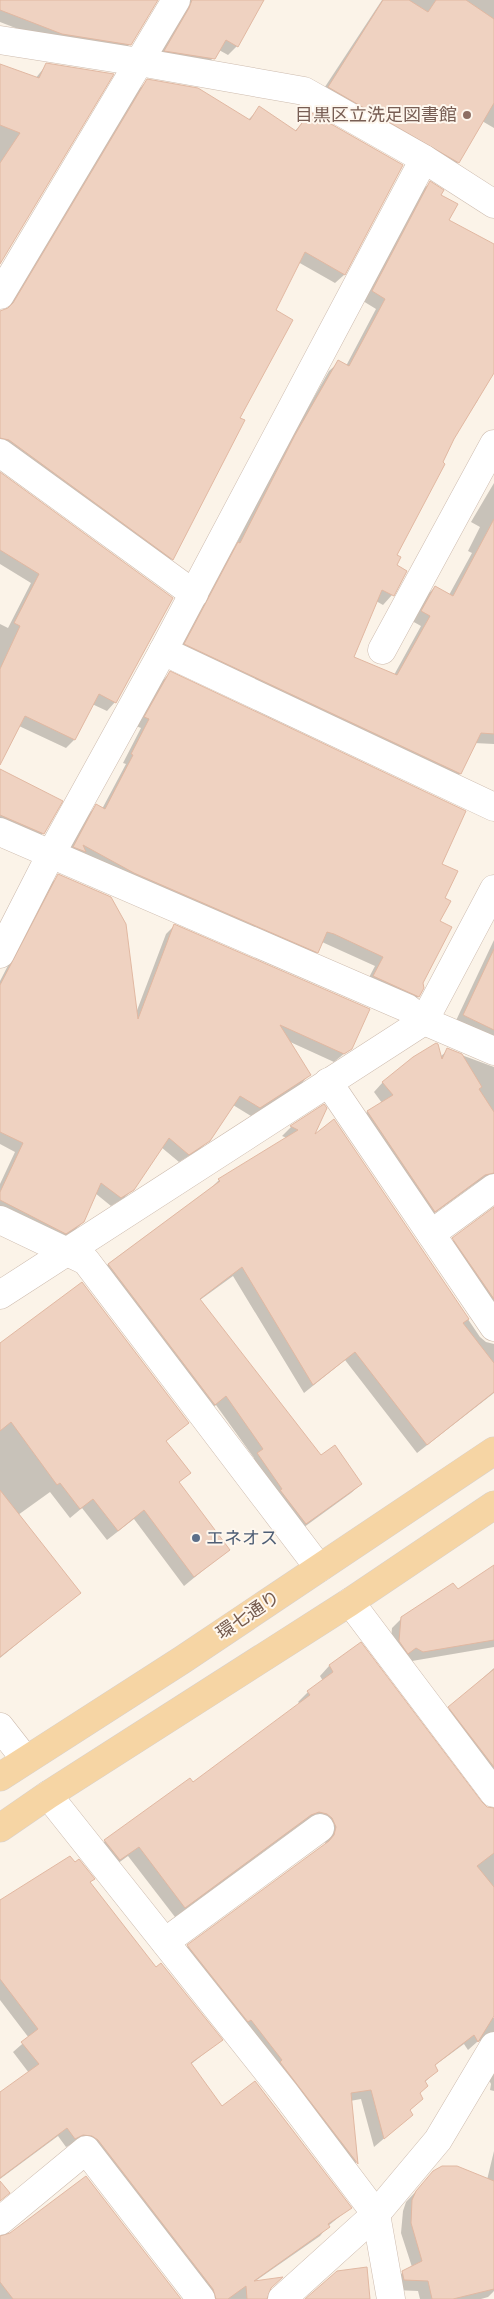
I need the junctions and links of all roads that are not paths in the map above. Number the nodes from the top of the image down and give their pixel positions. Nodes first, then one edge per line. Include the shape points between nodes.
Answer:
1 (176, 0) edge
2 (0, 40) edge
3 (139, 62) junction
4 (424, 159) junction
5 (494, 204) edge
6 (0, 295) edge
7 (494, 444) edge
8 (0, 453) edge
9 (194, 594) junction
10 (382, 650) dead end
11 (163, 651) junction
12 (494, 807) edge
13 (0, 832) edge
14 (51, 854) junction
15 (494, 889) edge
16 (0, 954) edge
17 (424, 1020) junction
18 (494, 1051) edge
19 (328, 1082) junction
20 (494, 1188) edge
21 (0, 1220) edge
22 (431, 1234) junction
23 (68, 1252) junction
24 (0, 1295) edge
25 (494, 1327) edge
26 (494, 1451) edge
27 (494, 1504) edge
28 (319, 1568) junction
29 (350, 1602) junction
30 (0, 1727) edge
31 (25, 1759) junction
32 (0, 1777) edge
33 (494, 1793) edge
34 (48, 1795) junction
35 (0, 1828) edge
36 (320, 1828) dead end
37 (165, 1942) junction
38 (494, 2046) edge
39 (376, 2214) junction
40 (0, 2221) edge
41 (202, 2299) edge
42 (282, 2299) edge
43 (392, 2299) edge

1 - 3 street
2 - 3 street
3 - 4 street via 304,91
3 - 6 street
4 - 5 street
4 - 9 street
7 - 10 street
8 - 9 street
9 - 11 street
11 - 12 street
11 - 14 street
13 - 14 street
14 - 16 street
14 - 17 street via 406,1008
15 - 17 street
17 - 18 street
17 - 19 street
19 - 22 street
19 - 23 street
20 - 22 street
21 - 23 street
22 - 25 street
23 - 24 street
23 - 28 street via 86,1261
26 - 28 main road, 環七通り
27 - 29 main road
28 - 31 main road, 環七通り via 182,1660
29 - 33 street
29 - 34 main road
30 - 31 street
31 - 32 main road, 環七通り
34 - 35 main road
34 - 37 street
36 - 37 street
37 - 39 street
38 - 39 street via 438,2140
39 - 42 street
39 - 43 street
40 - 41 street via 86,2150

